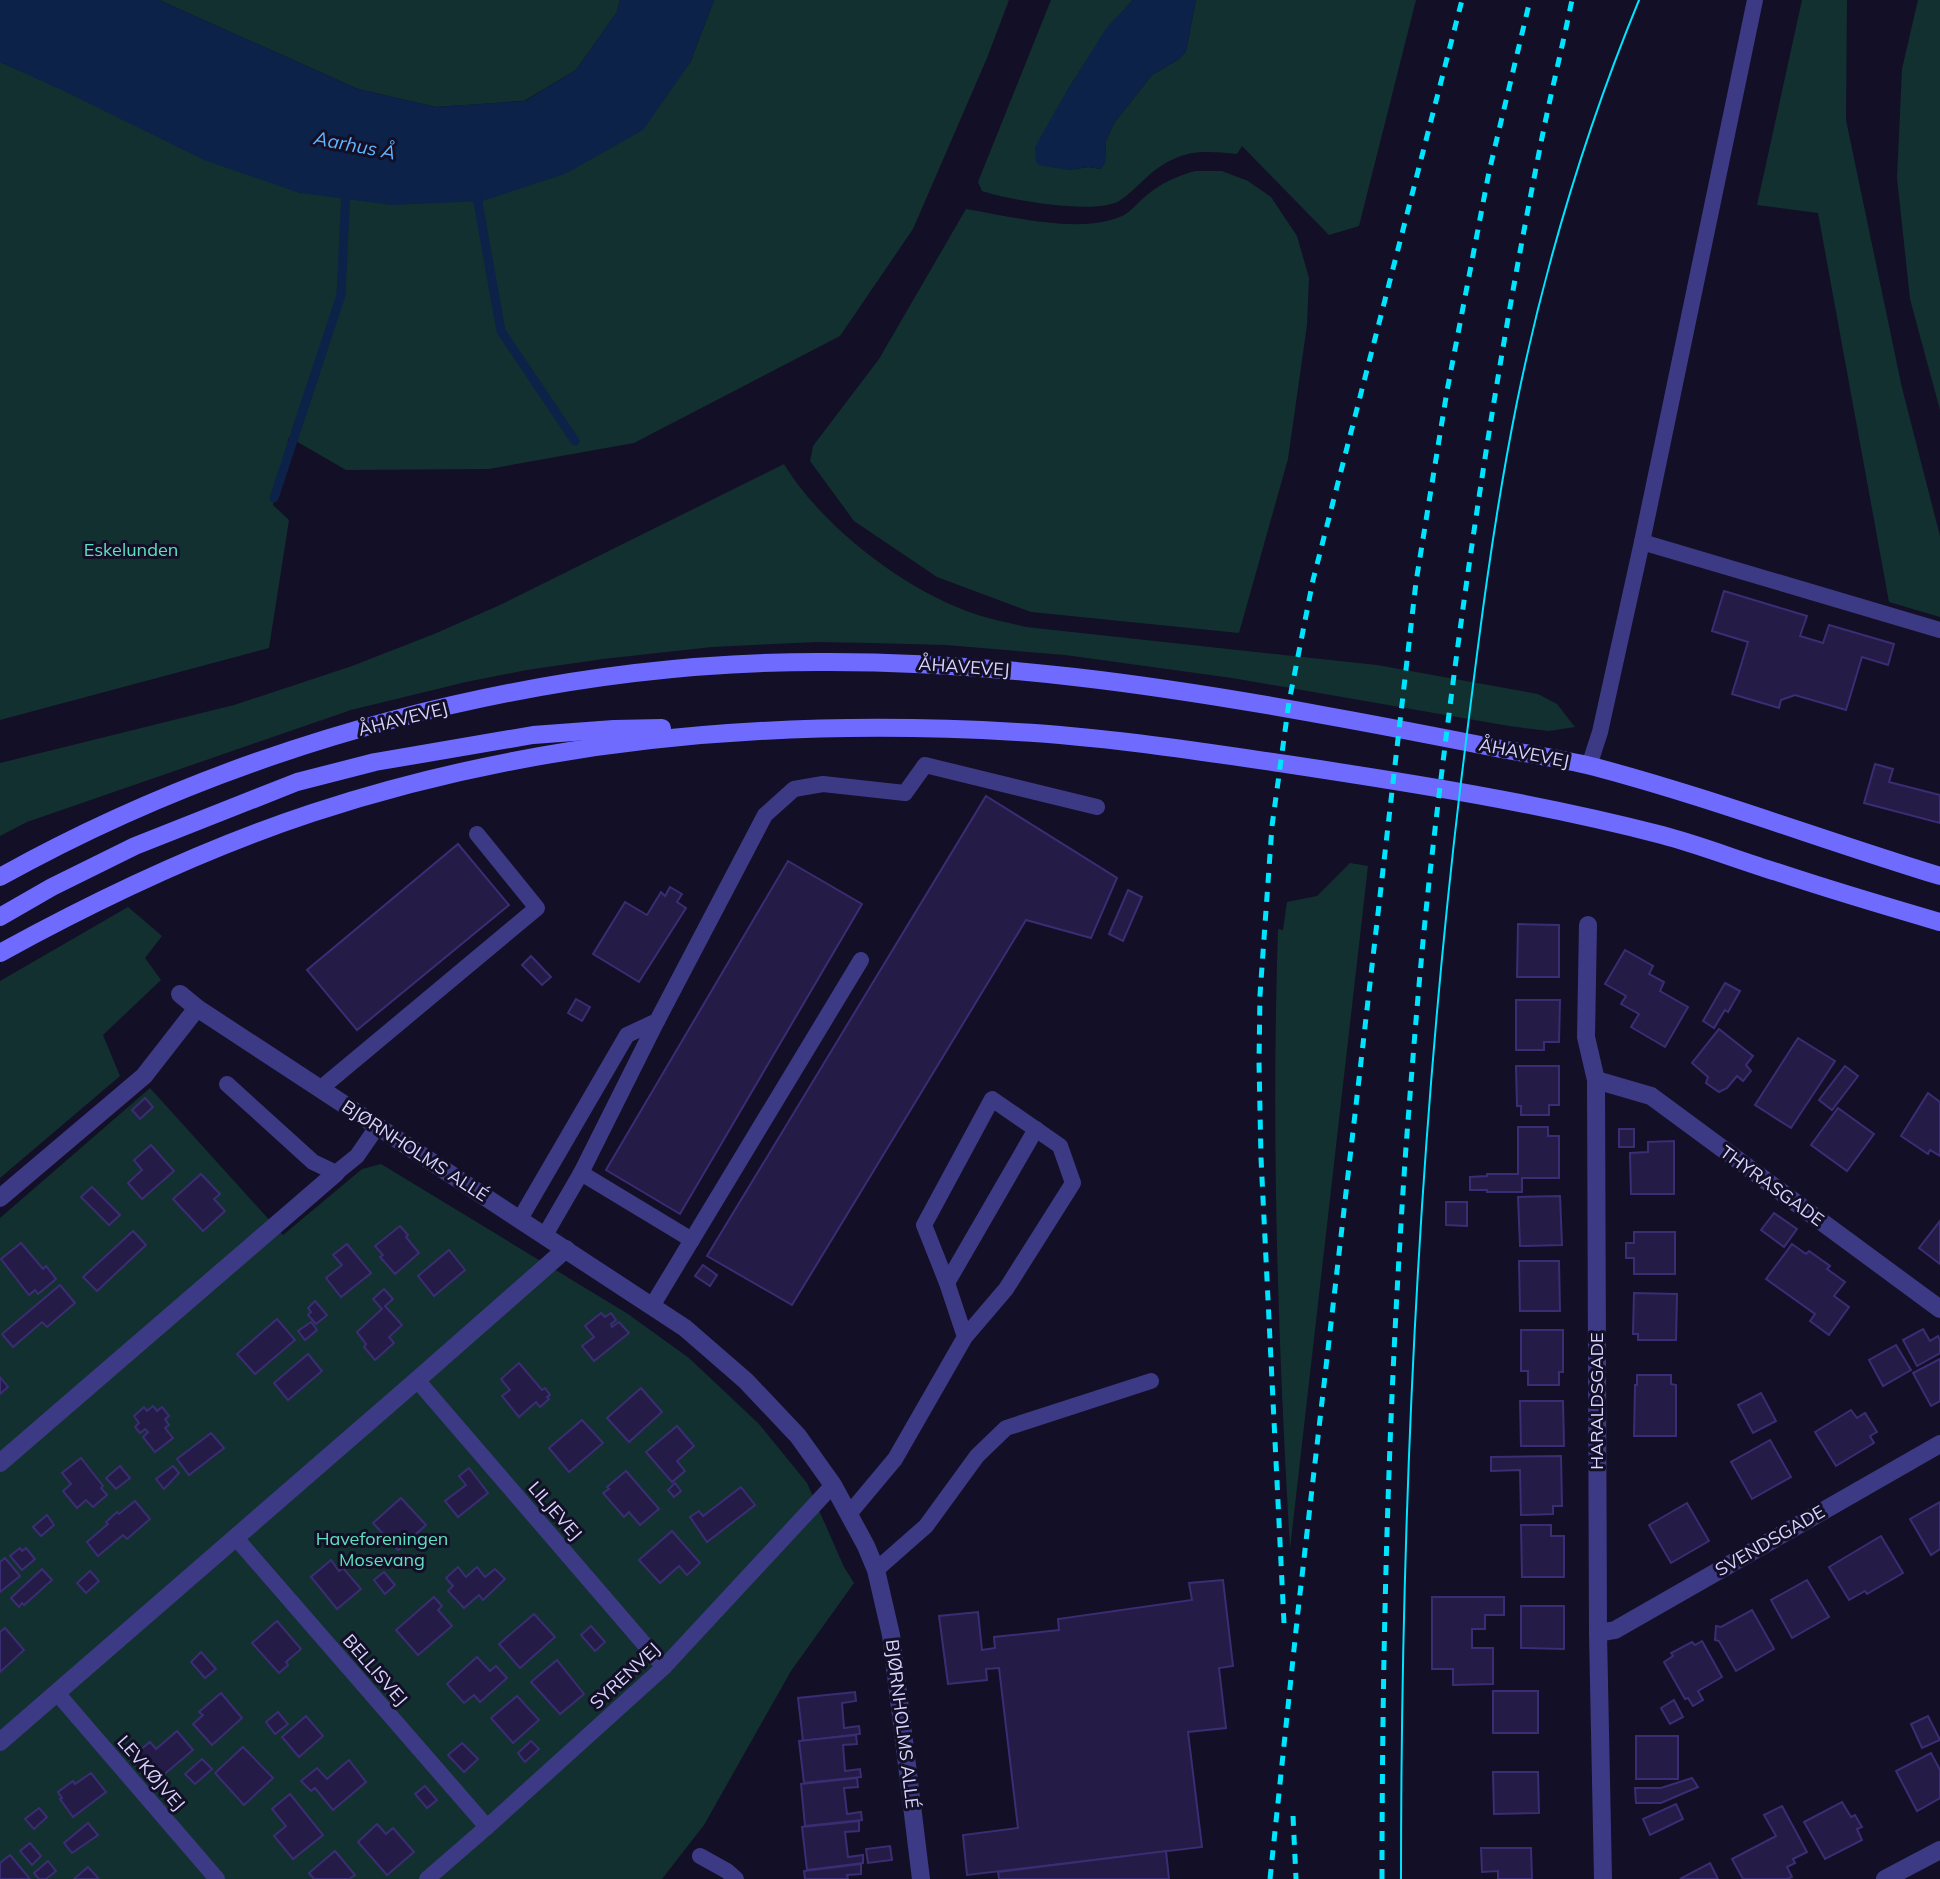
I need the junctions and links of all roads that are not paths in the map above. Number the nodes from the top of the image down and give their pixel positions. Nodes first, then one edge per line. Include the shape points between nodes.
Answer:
1 (1755, 0) edge
2 (1642, 542) junction
3 (1940, 630) edge
4 (815, 728) junction
5 (1589, 766) junction
6 (1097, 807) dead end
7 (477, 834) dead end
8 (1940, 876) edge
9 (0, 877) edge
10 (0, 916) edge
11 (1940, 922) edge
12 (1588, 925) dead end
13 (0, 953) edge
14 (862, 960) dead end
15 (180, 994) dead end
16 (197, 1008) junction
17 (657, 1021) junction
18 (1596, 1080) junction
19 (227, 1084) dead end
20 (320, 1089) junction
21 (377, 1127) junction
22 (1036, 1129) junction
23 (336, 1172) junction
24 (581, 1173) junction
25 (0, 1198) edge
26 (520, 1219) junction
27 (545, 1236) junction
28 (692, 1240) junction
29 (566, 1249) junction
30 (947, 1283) junction
31 (652, 1306) junction
32 (1940, 1309) edge
33 (965, 1337) junction
34 (417, 1380) junction
35 (1151, 1381) dead end
36 (1940, 1444) edge
37 (0, 1463) edge
38 (833, 1485) junction
39 (849, 1514) junction
40 (235, 1537) junction
41 (876, 1570) junction
42 (1598, 1633) junction
43 (664, 1667) junction
44 (57, 1693) junction
45 (0, 1742) edge
46 (487, 1828) junction
47 (1940, 1850) edge
48 (700, 1856) dead end
49 (217, 1879) edge
50 (427, 1879) edge
51 (736, 1879) edge
52 (922, 1879) edge
53 (1603, 1879) edge
54 (1885, 1879) edge

1 - 2 lane
2 - 3 lane
2 - 5 lane
4 - 10 main road via 547,734 375,762 297,782 135,846
4 - 11 main road via 1019,732 1373,776 1581,815 1667,837
4 - 13 main road via 614,743 457,772 383,791 309,814 149,876
5 - 8 main road, ÅHAVEVEJ
5 - 9 main road, ÅHAVEVEJ via 1251,702 1026,671 815,662 713,666 539,688 366,727 198,783
6 - 17 lane via 925,765 905,793 823,784 794,789 765,815
7 - 20 lane via 537,908
12 - 18 street, HARALDSGADE via 1586,1037
14 - 28 lane
15 - 16 street, BJØRNHOLMS ALLÉ
16 - 20 street, BJØRNHOLMS ALLÉ
16 - 25 street via 144,1076
17 - 24 lane
17 - 26 lane via 627,1035
18 - 32 street, THYRASGADE via 1651,1096
18 - 42 street, HARALDSGADE
19 - 23 lane via 313,1162
20 - 21 street, BJØRNHOLMS ALLÉ
21 - 23 lane via 357,1156
21 - 26 street, BJØRNHOLMS ALLÉ
22 - 30 lane
22 - 30 lane via 992,1100 923,1225
22 - 33 lane via 1060,1146 1073,1183 1006,1289
23 - 37 street
24 - 27 lane
24 - 28 lane
26 - 27 street, BJØRNHOLMS ALLÉ
27 - 29 street, BJØRNHOLMS ALLÉ
28 - 31 lane
29 - 31 street, BJØRNHOLMS ALLÉ
29 - 34 street
30 - 33 lane
31 - 38 street, BJØRNHOLMS ALLÉ via 747,1381 798,1436
33 - 39 lane via 895,1459
34 - 40 street
34 - 43 lane, LILJEVEJ
35 - 41 lane via 1006,1428 977,1456 926,1526
36 - 42 street, SVENDSGADE via 1615,1630
38 - 39 street, BJØRNHOLMS ALLÉ
38 - 43 lane, SYRENVEJ
39 - 41 street, BJØRNHOLMS ALLÉ
40 - 44 street
40 - 46 lane, BELLISVEJ
41 - 52 street, BJØRNHOLMS ALLÉ via 891,1635
42 - 53 street, HARALDSGADE
43 - 46 lane, SYRENVEJ
44 - 45 street
44 - 49 lane, LEVKØJVEJ
46 - 50 lane, SYRENVEJ
47 - 54 street
48 - 51 lane

